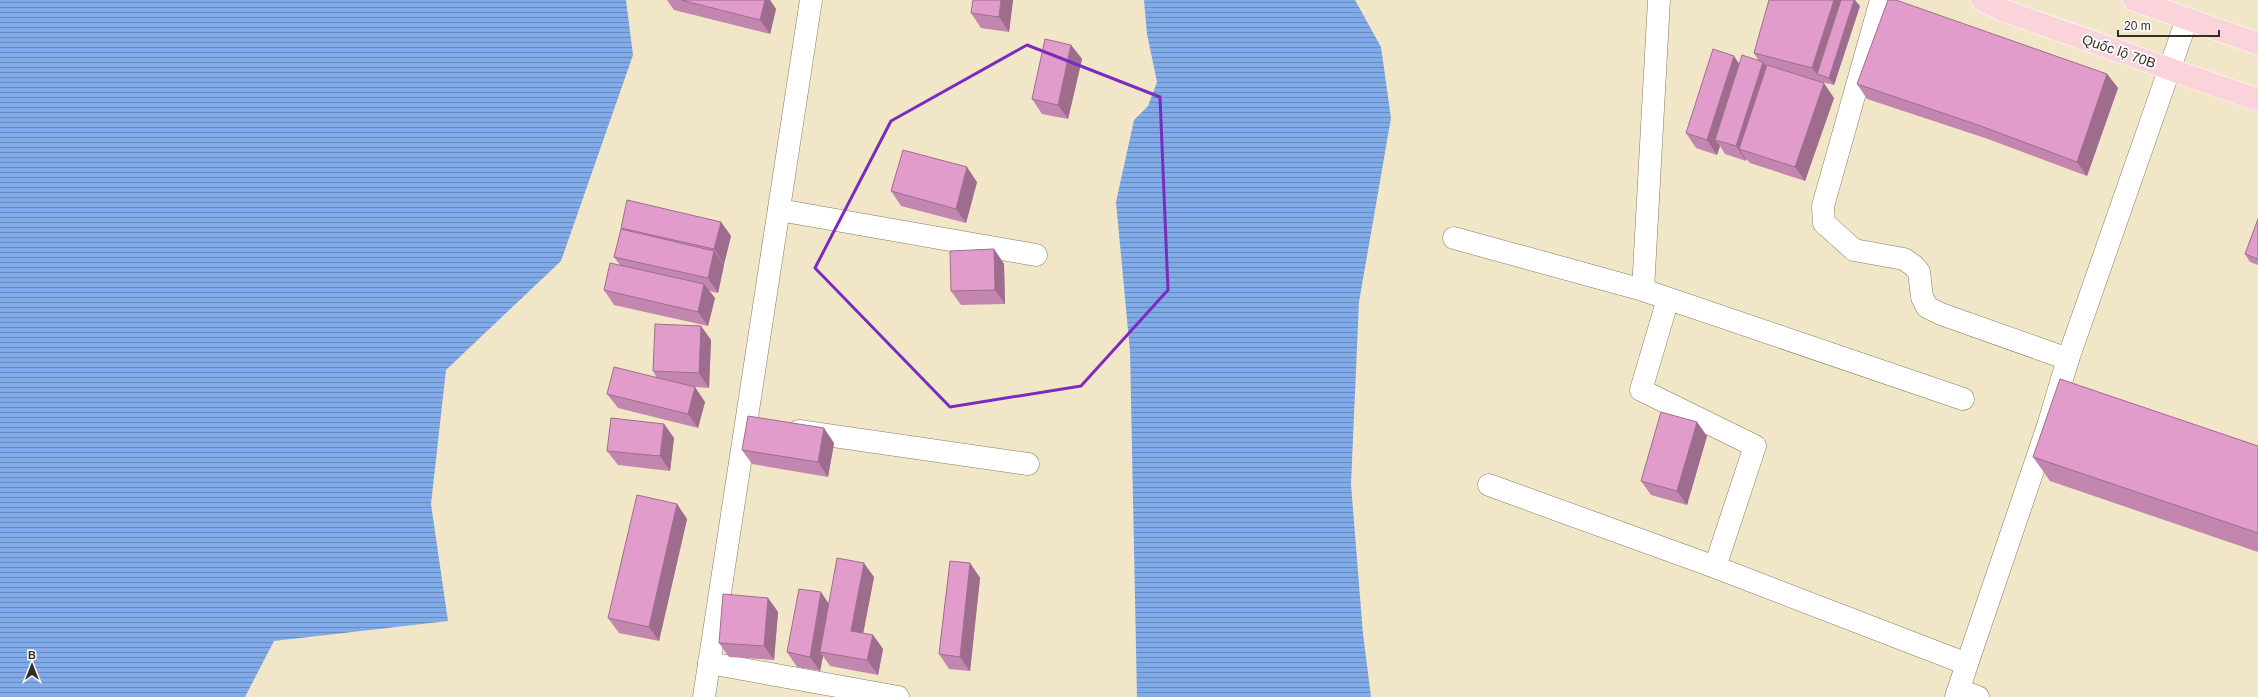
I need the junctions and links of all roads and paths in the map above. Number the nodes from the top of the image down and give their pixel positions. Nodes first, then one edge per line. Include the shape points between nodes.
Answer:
1 (812, 0) edge
2 (1659, 0) edge
3 (1881, 0) edge
4 (1982, 0) edge
5 (2146, 2) edge
6 (2187, 19) junction
7 (2258, 44) edge
8 (2170, 69) junction
9 (2258, 100) edge
10 (779, 210) junction
11 (1454, 238) dead end
12 (1036, 256) dead end
13 (1642, 290) junction
14 (1668, 299) junction
15 (2068, 359) junction
16 (1963, 399) dead end
17 (746, 423) junction
18 (1028, 464) dead end
19 (1490, 485) dead end
20 (1715, 567) junction
21 (709, 663) junction
22 (1967, 664) junction
23 (1964, 695) edge
24 (704, 697) edge
25 (898, 697) edge

1 - 10 street
2 - 13 street
3 - 15 street via 1823,206 1824,223 1854,250 1904,259 1914,266 1919,272 1922,297 1927,307
4 - 8 main road, Quốc lộ 70B via 2002,10
5 - 6 main road
6 - 7 main road
6 - 8 street
8 - 9 main road, Quốc lộ 70B
8 - 15 street
10 - 12 street
10 - 17 street
11 - 13 street
13 - 14 street
14 - 16 street
14 - 20 street via 1642,390 1755,446
15 - 22 street via 2048,426
17 - 18 street
17 - 21 street
19 - 20 street
20 - 22 street
21 - 24 street
21 - 25 street
22 - 23 street

